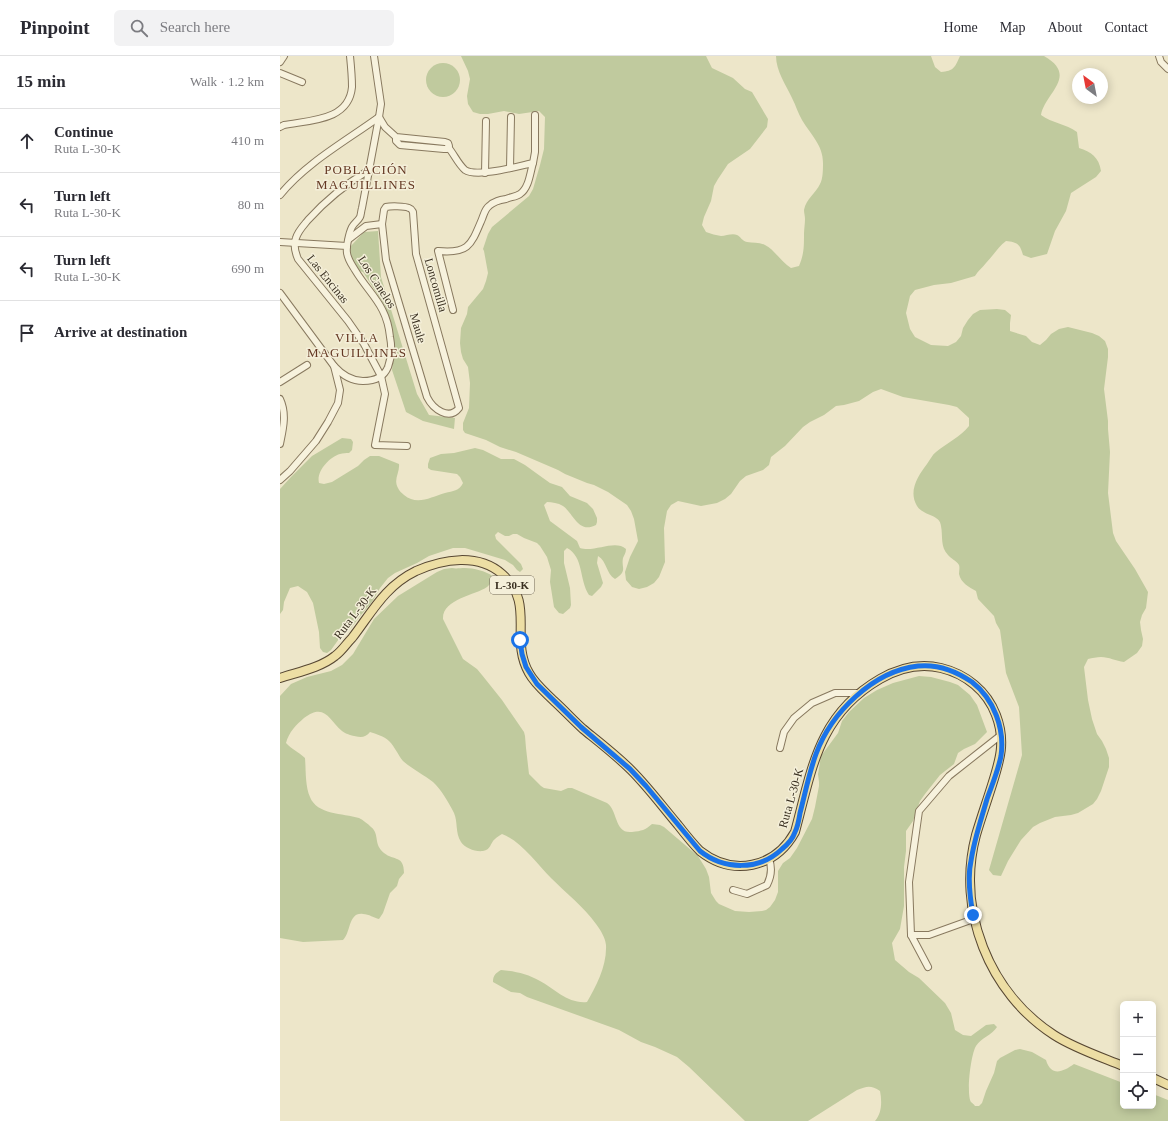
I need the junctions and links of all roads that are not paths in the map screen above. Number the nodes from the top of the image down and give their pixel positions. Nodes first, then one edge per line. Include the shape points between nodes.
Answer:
1 (284, 56) edge
2 (350, 56) edge
3 (374, 56) edge
4 (1158, 56) edge
5 (280, 62) edge
6 (1168, 68) edge
7 (280, 73) edge
8 (302, 82) dead end
9 (535, 115) dead end
10 (379, 117) junction
11 (511, 117) dead end
12 (486, 121) dead end
13 (280, 127) edge
14 (533, 163) junction
15 (510, 168) junction
16 (369, 170) junction
17 (485, 173) junction
18 (280, 195) edge
19 (360, 219) junction
20 (382, 224) junction
21 (366, 226) junction
22 (280, 242) edge
23 (348, 243) junction
24 (294, 244) junction
25 (280, 293) edge
26 (453, 310) dead end
27 (306, 365) dead end
28 (334, 366) junction
29 (381, 376) junction
30 (280, 382) edge
31 (280, 399) edge
32 (459, 408) joint
33 (280, 444) edge
34 (407, 446) dead end
35 (280, 480) edge
36 (280, 678) edge
37 (860, 693) junction
38 (1001, 735) junction
39 (780, 748) dead end
40 (769, 858) junction
41 (733, 890) dead end
42 (973, 915) junction
43 (911, 936) junction
44 (928, 967) dead end
45 (1120, 1065) edge
46 (1156, 1079) edge
47 (1168, 1085) edge

1 - 5 street
2 - 13 street via 352,87 345,106 326,118
3 - 10 street via 380,104
4 - 6 street
7 - 8 street
9 - 14 street
10 - 16 street
10 - 17 street via 396,137 445,142 463,168 474,173
10 - 18 street via 302,172
11 - 15 street
12 - 17 street
14 - 15 street
14 - 26 street via 523,191 490,205 468,246 457,250 438,251
15 - 17 street
16 - 19 street
16 - 24 street via 316,212 298,232
19 - 21 street
19 - 23 street via 349,233
20 - 21 street
20 - 32 street, Maule via 386,260 427,397 439,411 449,414
20 - 32 street, Loncomilla via 384,210 387,207 407,207 414,212 416,254
21 - 23 street
22 - 24 street
23 - 24 street
23 - 29 street, Los Canelos via 349,259 382,307 388,322 391,359
24 - 29 street, Las Encinas via 298,259 348,321
25 - 28 street
27 - 30 street
28 - 29 street via 354,380 369,380
28 - 35 street via 340,390 336,408 316,441
29 - 34 street via 385,394 375,445
31 - 33 street via 284,416
36 - 40 main road, Ruta L-30-K / L-30-K via 320,665 335,656 382,596 408,575 457,560 485,563 507,579 518,596 522,616 522,654 529,673 542,689 630,769 705,855 724,864 737,866 750,865
37 - 38 main road, Ruta L-30-K / L-30-K via 882,678 906,668 927,666 949,670 969,680 985,695 996,714
37 - 39 street via 835,693 812,703 794,718 784,732
37 - 40 main road, Ruta L-30-K / L-30-K via 844,708 826,734 813,764 795,832 784,847
38 - 42 main road, Ruta L-30-K / L-30-K via 1000,758 970,863
38 - 43 street via 949,776 919,811 910,882
40 - 41 street via 771,871 767,885 747,894
42 - 43 street via 968,922 934,933
42 - 45 main road, Ruta L-30-K / L-30-K via 992,967 1026,1013 1063,1041
43 - 44 street
46 - 47 main road

